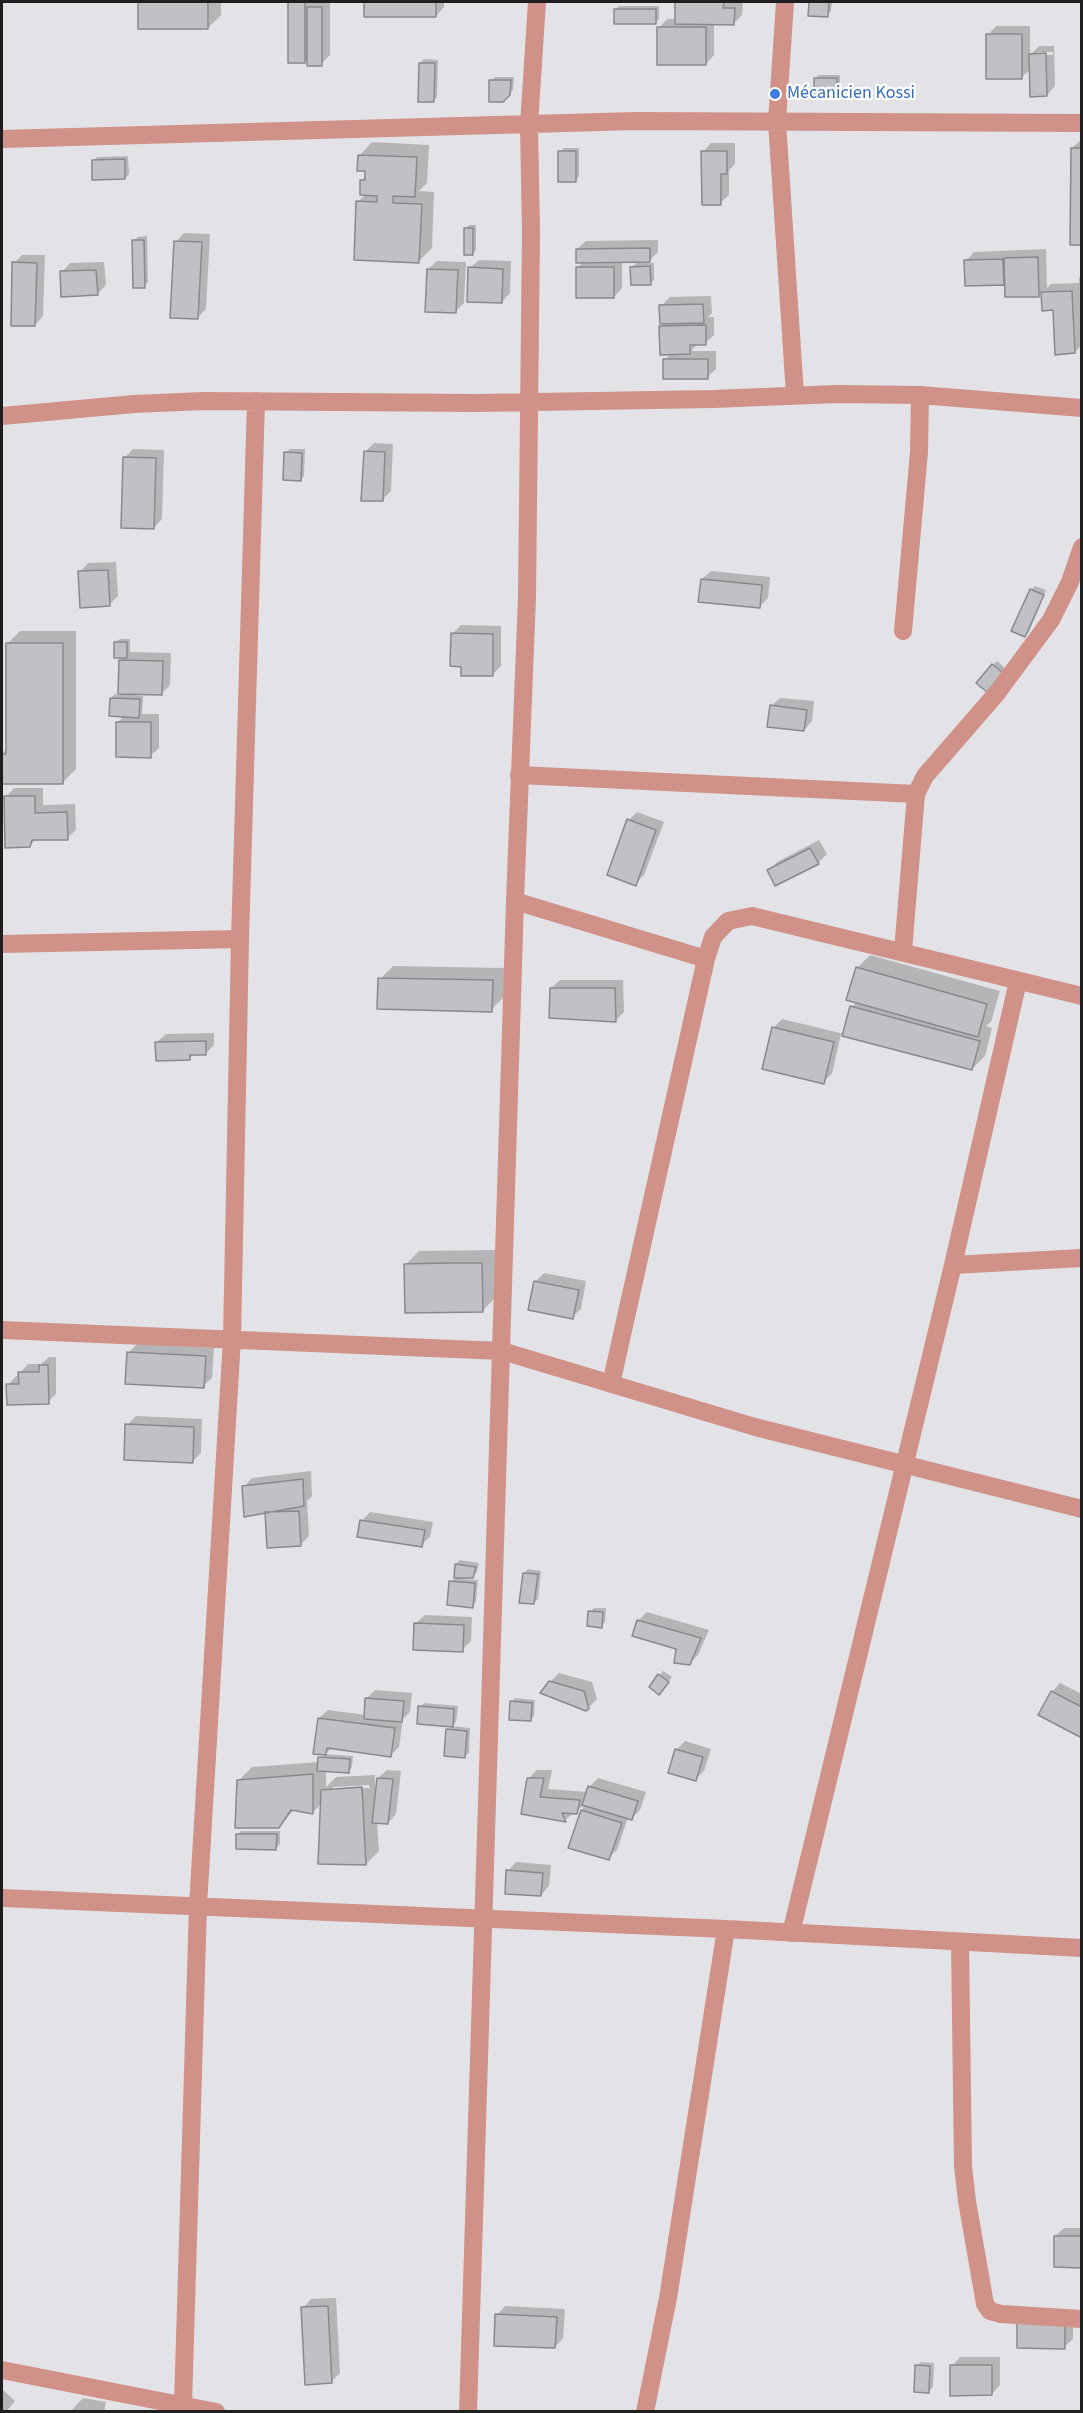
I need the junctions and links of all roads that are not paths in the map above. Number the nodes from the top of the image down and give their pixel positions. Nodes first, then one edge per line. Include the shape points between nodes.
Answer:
1 (537, 2) edge
2 (785, 2) edge
3 (777, 122) junction
4 (1082, 123) edge
5 (529, 125) junction
6 (2, 139) edge
7 (795, 395) junction
8 (920, 395) junction
9 (256, 401) junction
10 (528, 403) junction
11 (1082, 408) edge
12 (2, 416) edge
13 (1082, 547) edge
14 (903, 631) dead end
15 (519, 775) junction
16 (916, 794) junction
17 (515, 901) junction
18 (240, 939) junction
19 (2, 944) edge
20 (903, 951) junction
21 (705, 959) junction
22 (1018, 981) junction
23 (1082, 996) edge
24 (1082, 1258) edge
25 (952, 1265) junction
26 (2, 1330) edge
27 (232, 1339) junction
28 (502, 1351) junction
29 (611, 1384) junction
30 (904, 1464) junction
31 (1082, 1509) edge
32 (2, 1898) edge
33 (198, 1906) junction
34 (482, 1919) junction
35 (726, 1929) junction
36 (791, 1933) junction
37 (960, 1942) junction
38 (1082, 1948) edge
39 (1082, 2319) edge
40 (2, 2370) edge
41 (183, 2405) junction
42 (216, 2412) edge
43 (468, 2412) edge
44 (645, 2412) edge

1 - 5 street
2 - 3 street
3 - 4 street
3 - 5 street
3 - 7 street
5 - 6 street
5 - 10 street
7 - 8 street
7 - 10 street
8 - 11 street
8 - 14 street via 919,452
9 - 10 street
9 - 12 street via 134,404
9 - 18 street
10 - 15 street via 530,508
13 - 16 street via 1051,620 998,693 926,776
15 - 16 street
15 - 17 street
16 - 20 street
17 - 21 street
17 - 28 street
18 - 19 street
18 - 27 street
20 - 21 street via 752,916 728,921 713,937
20 - 22 street
21 - 29 street
22 - 23 street
22 - 25 street
24 - 25 street
25 - 30 street
26 - 27 street
27 - 28 street
27 - 33 street
28 - 29 street
28 - 34 street
29 - 30 street via 755,1427
30 - 31 street
30 - 36 street
32 - 33 street
33 - 34 street
33 - 41 street
34 - 35 street
34 - 43 street
35 - 36 street
35 - 44 street via 668,2298
36 - 37 street
37 - 38 street
37 - 39 street via 963,2166 985,2304 990,2312 1001,2314
40 - 41 street
41 - 42 street

